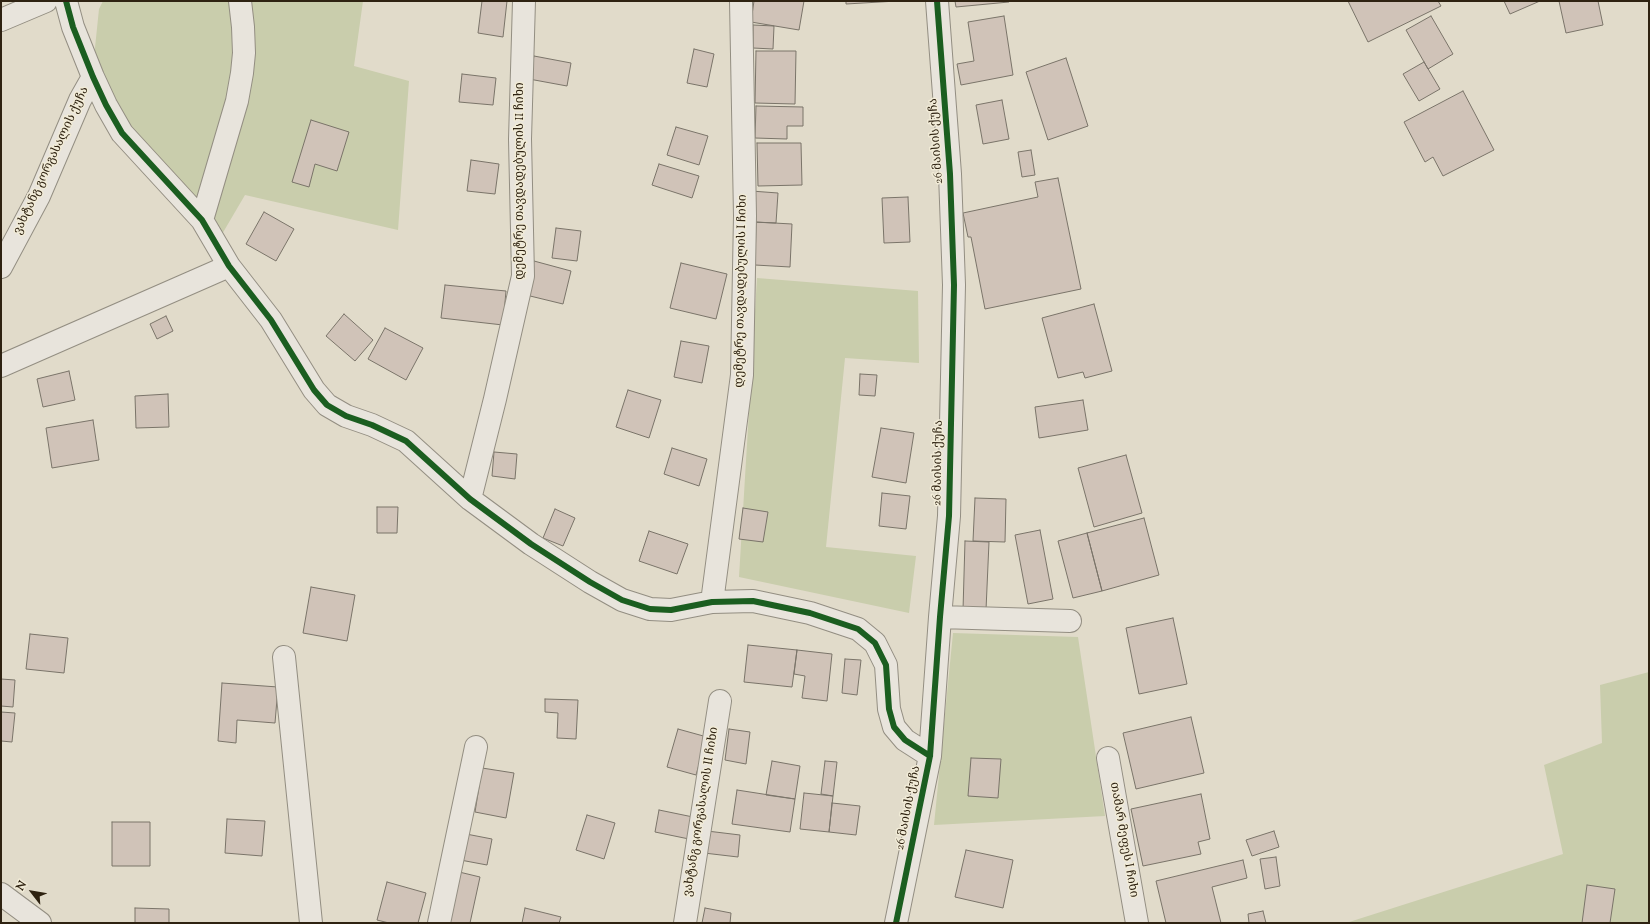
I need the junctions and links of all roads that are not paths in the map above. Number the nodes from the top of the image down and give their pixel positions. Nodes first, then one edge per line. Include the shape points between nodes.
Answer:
1 (46, 1) edge
2 (66, 1) edge
3 (240, 1) edge
4 (524, 1) edge
5 (741, 1) edge
6 (937, 1) edge
7 (1, 20) edge
8 (93, 77) junction
9 (202, 220) junction
10 (229, 266) junction
11 (1, 267) edge
12 (1, 366) edge
13 (470, 499) junction
14 (712, 602) junction
15 (940, 617) junction
16 (1070, 621) dead end
17 (284, 657) dead end
18 (720, 702) dead end
19 (476, 747) dead end
20 (930, 756) junction
21 (1108, 758) dead end
22 (1, 894) edge
23 (40, 923) edge
24 (311, 923) edge
25 (439, 923) edge
26 (685, 923) edge
27 (896, 923) edge
28 (1137, 923) edge

1 - 7 street
2 - 8 street via 73,27
3 - 9 street via 244,40 242,73 237,101
4 - 13 street, დემეტრე თავდადებულის II ჩიხი via 520,139 523,276
5 - 14 street, დემეტრე თავდადებულის I ჩიხი via 745,216 742,375
6 - 15 street, 26 მაისის ქუჩა via 950,174 954,285 949,516
8 - 9 street via 122,133
8 - 11 street, ვახტანგ გორგასალის ქუჩა via 80,100 39,196
9 - 10 street
10 - 12 street
10 - 13 street via 271,320 314,390 327,405 346,416 406,441
13 - 14 street via 531,544 622,600 650,609 671,610
14 - 20 street via 753,601 810,613 858,629 875,643 886,665 889,709 894,727 905,740
15 - 16 street
15 - 20 street, 26 მაისის ქუჩა
17 - 24 street
18 - 26 street, ვახტანგ გორგასალის II ჩიხი
19 - 25 street
20 - 27 street, 26 მაისის ქუჩა
21 - 28 street, თამარ მეფეს I ჩიხი
22 - 23 street

